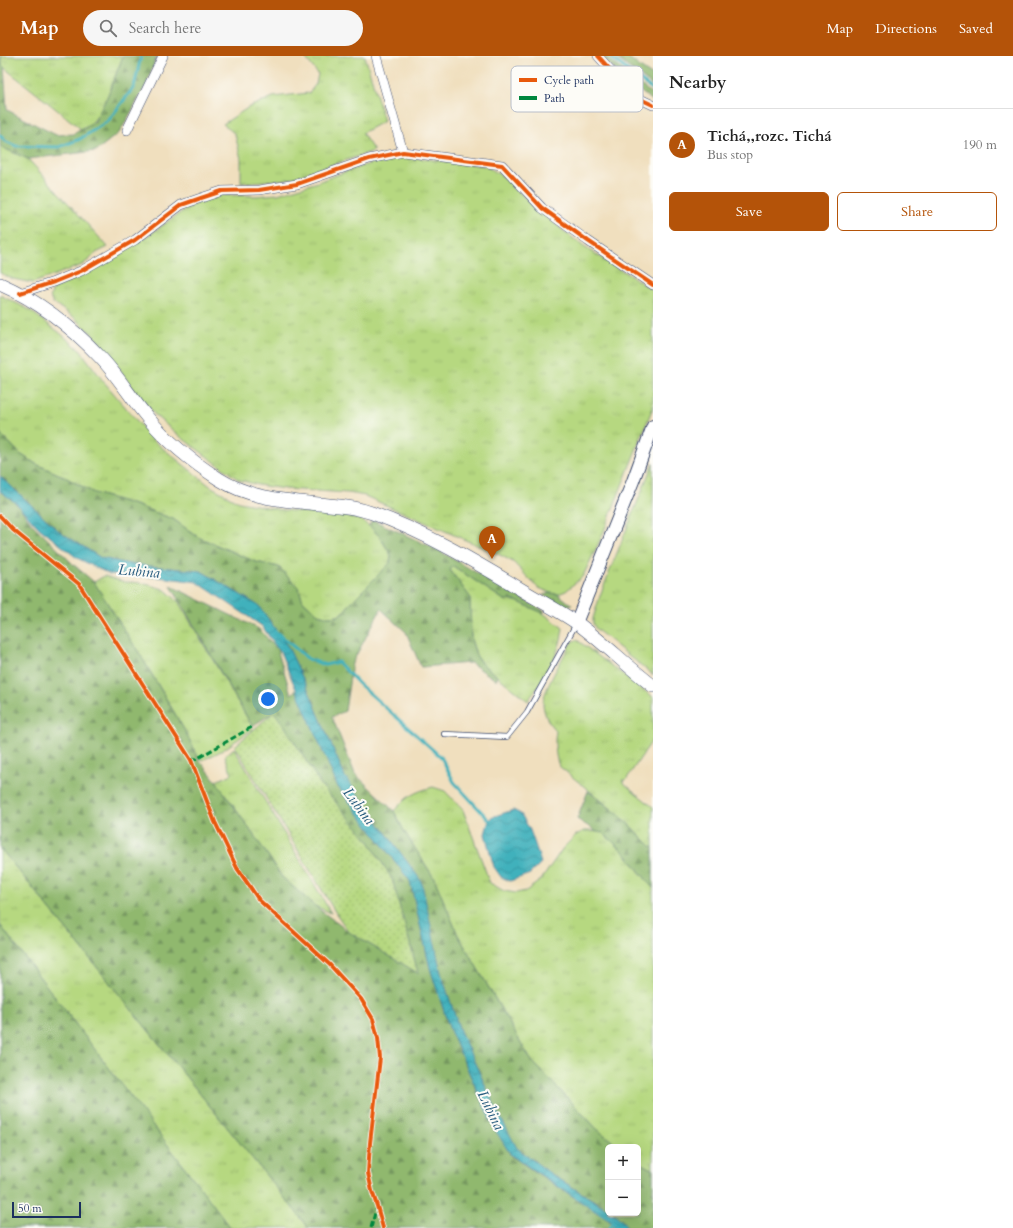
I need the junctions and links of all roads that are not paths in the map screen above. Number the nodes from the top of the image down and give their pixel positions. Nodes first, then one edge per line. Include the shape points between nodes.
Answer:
1 (163, 56) edge
2 (376, 56) edge
3 (598, 56) edge
4 (607, 66) edge
5 (643, 100) edge
6 (653, 105) edge
7 (127, 130) dead end
8 (403, 152) junction
9 (0, 284) edge
10 (653, 285) edge
11 (20, 293) junction
12 (653, 426) edge
13 (576, 623) junction
14 (653, 686) edge
15 (444, 734) dead end

1 - 7 street
2 - 8 street
3 - 4 street
5 - 6 street
8 - 10 street via 502,165 542,208
8 - 11 street via 369,159 297,184 259,190 222,191 181,205 135,240 81,271
9 - 11 main road
11 - 13 main road via 52,313 85,342 103,360 149,419 182,452 219,479 254,495 272,499 370,512 437,541
12 - 13 street
13 - 14 main road
13 - 15 lane via 527,712 507,738

